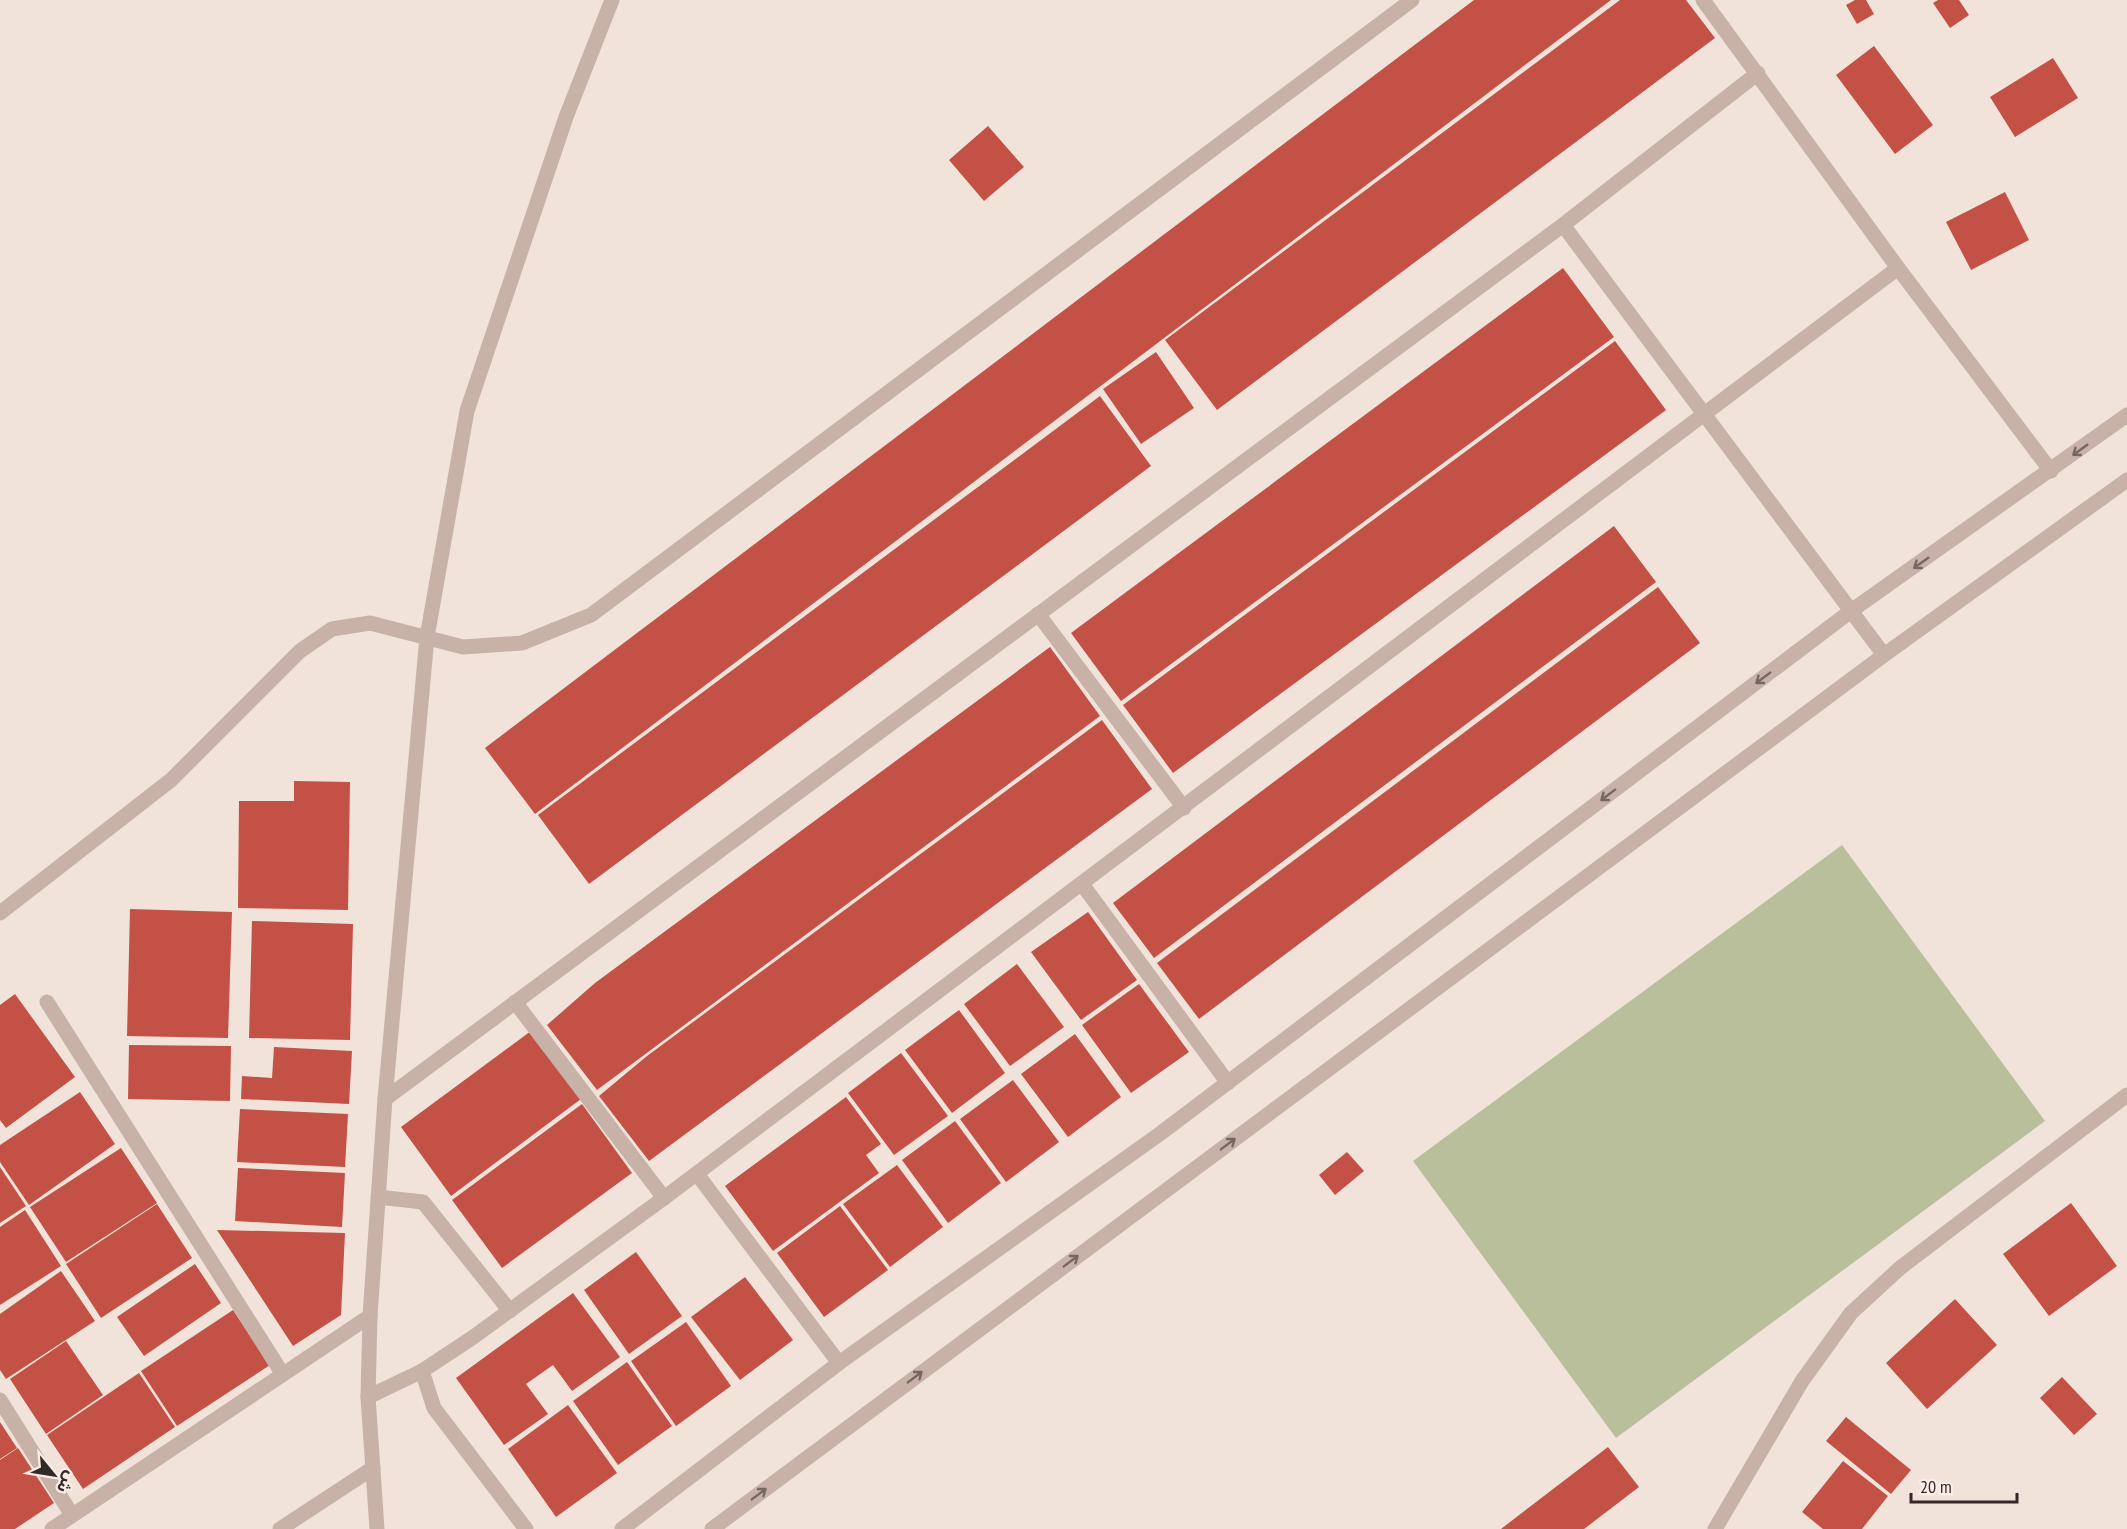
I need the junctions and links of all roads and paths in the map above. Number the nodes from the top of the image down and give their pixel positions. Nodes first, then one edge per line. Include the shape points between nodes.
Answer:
1 (612, 0) edge
2 (1413, 0) edge
3 (1703, 0) edge
4 (1758, 73) junction
5 (1563, 225) junction
6 (1898, 268) junction
7 (1704, 414) junction
8 (2127, 415) edge
9 (2051, 471) junction
10 (2127, 480) edge
11 (1851, 611) junction
12 (1038, 614) junction
13 (427, 637) junction
14 (1884, 655) junction
15 (1184, 808) junction
16 (1082, 884) junction
17 (0, 913) edge
18 (47, 1002) dead end
19 (515, 1002) junction
20 (1228, 1083) junction
21 (2127, 1095) edge
22 (385, 1098) junction
23 (697, 1174) junction
24 (378, 1197) junction
25 (664, 1198) junction
26 (510, 1311) junction
27 (370, 1316) junction
28 (839, 1363) junction
29 (422, 1371) junction
30 (282, 1373) junction
31 (368, 1397) junction
32 (0, 1400) edge
33 (373, 1468) junction
34 (72, 1515) junction
35 (52, 1529) edge
36 (280, 1529) edge
37 (377, 1529) edge
38 (526, 1529) edge
39 (622, 1529) edge
40 (712, 1529) edge
41 (1715, 1529) edge

1 - 13 street via 566,117 467,411
2 - 13 street via 591,615 522,643 464,647
3 - 4 street
4 - 5 street
4 - 6 street
5 - 7 street
5 - 12 street
6 - 7 street
6 - 9 street
7 - 11 street
7 - 15 street
8 -> 9 street
9 -> 11 street
10 - 14 street
11 - 14 street
11 -> 20 street
12 - 15 street
12 - 19 street
13 - 17 street via 370,623 332,629 300,651 171,780
13 - 22 street
40 -> 14 street
15 - 16 street
16 - 20 street
16 - 23 street
18 - 30 street
19 - 22 street
19 - 25 street
20 - 28 street
21 - 41 street via 1900,1268 1851,1313 1802,1381
22 - 24 street
23 - 25 street
23 - 28 street
24 - 26 street via 423,1202
24 - 27 street
25 - 26 street
26 - 29 street
27 - 30 street
27 - 31 street
28 - 39 street
29 - 31 street
29 - 38 street via 434,1408
30 - 34 street
31 - 33 street
32 - 34 street
33 - 36 street
33 - 37 street
34 - 35 street

